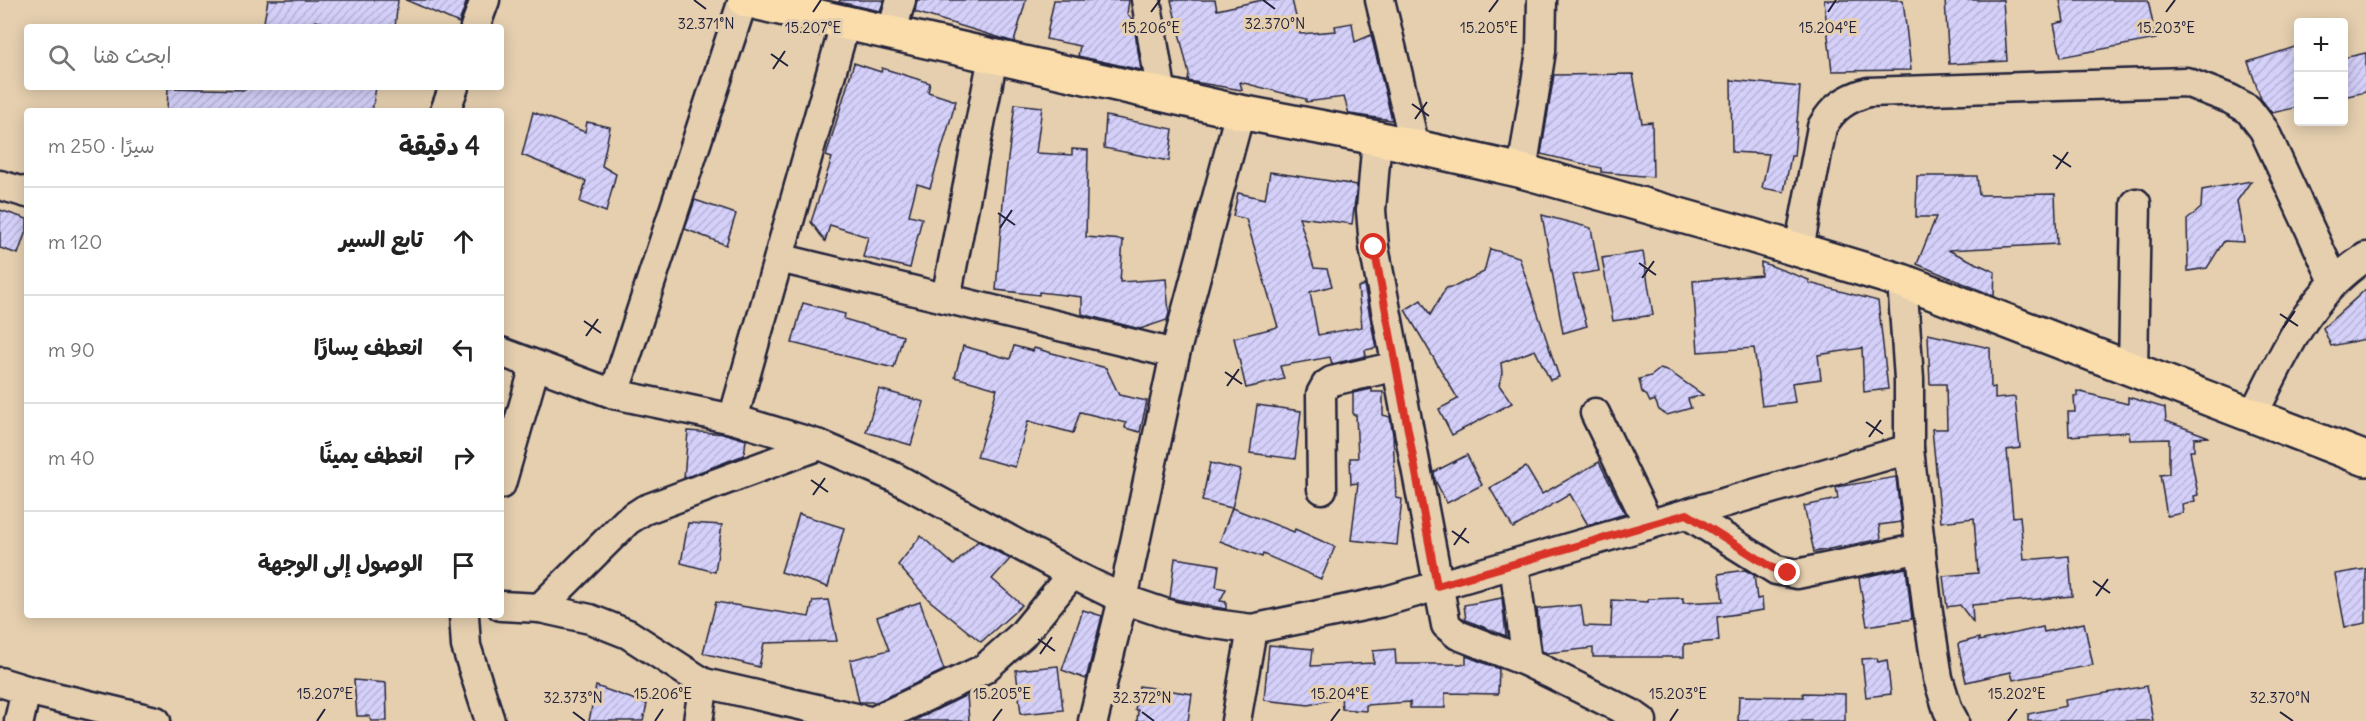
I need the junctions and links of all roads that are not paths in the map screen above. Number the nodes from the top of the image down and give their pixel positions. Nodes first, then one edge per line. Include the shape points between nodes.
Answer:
1 (485, 0) edge
2 (744, 0) edge
3 (901, 0) edge
4 (1146, 0) edge
5 (1380, 0) edge
6 (1542, 0) edge
7 (476, 24) edge
8 (845, 24) junction
9 (891, 34) junction
10 (993, 57) junction
11 (453, 90) edge
12 (1162, 95) junction
13 (446, 108) edge
14 (1240, 112) junction
15 (1377, 138) junction
16 (1415, 147) junction
17 (1522, 171) junction
18 (0, 185) edge
19 (24, 192) edge
20 (2136, 203) dead end
21 (1799, 249) junction
22 (2366, 257) edge
23 (779, 258) junction
24 (1902, 281) junction
25 (2334, 281) junction
26 (946, 298) junction
27 (504, 353) edge
28 (1175, 354) junction
29 (535, 366) junction
30 (1396, 366) junction
31 (2133, 371) junction
32 (614, 394) junction
33 (1595, 412) dead end
34 (2253, 415) junction
35 (733, 418) junction
36 (820, 446) junction
37 (1909, 449) junction
38 (2366, 459) edge
39 (504, 474) edge
40 (1322, 489) dead end
41 (1687, 514) junction
42 (1649, 525) junction
43 (1921, 548) junction
44 (1514, 564) junction
45 (1072, 574) junction
46 (1437, 586) junction
47 (1123, 599) junction
48 (504, 606) edge
49 (540, 608) junction
50 (464, 618) edge
51 (1252, 629) junction
52 (1527, 662) junction
53 (704, 683) junction
54 (13, 686) edge
55 (1946, 718) edge
56 (19, 721) edge
57 (156, 721) edge
58 (490, 721) edge
59 (698, 721) edge
60 (869, 721) edge
61 (874, 721) edge
62 (1094, 721) edge
63 (1236, 721) edge
64 (1642, 721) edge

1 - 7 street
2 - 8 main road
2 - 32 street
3 - 9 street
4 - 12 street
5 - 16 street
6 - 17 street via 1541,51
8 - 9 main road
8 - 23 street
9 - 10 main road
10 - 12 main road
10 - 26 street
11 - 13 street
12 - 14 main road
14 - 15 main road
14 - 28 street
15 - 16 main road
15 - 30 street via 1371,210 1374,247
16 - 17 main road
17 - 21 main road
18 - 19 street
20 - 31 street
21 - 24 main road
21 - 25 street via 1822,127 1829,114 1847,99 1868,93 2186,82 2248,109 2264,130
22 - 25 street
23 - 26 street
23 - 35 street
24 - 31 main road
24 - 37 street
25 - 34 street via 2293,336
26 - 28 street
27 - 29 street
28 - 47 street
29 - 32 street
29 - 39 street
30 - 40 street via 1326,385 1321,394
30 - 46 street
31 - 34 main road
32 - 35 street
33 - 42 street
34 - 38 main road
35 - 36 street
36 - 45 street via 894,477
36 - 49 street via 644,510 627,520
37 - 41 street
37 - 43 street
41 - 42 street
41 - 43 street via 1776,570 1788,573
42 - 44 street
43 - 55 street
44 - 46 street
44 - 52 street
45 - 47 street
45 - 61 street via 1022,635 984,669
46 - 51 street via 1382,602
46 - 52 street via 1446,625 1452,632
47 - 51 street via 1173,616
47 - 62 street
48 - 49 street
49 - 53 street via 590,619 628,634
50 - 58 street via 466,646
51 - 63 street
52 - 64 street
53 - 59 street
53 - 60 street
54 - 56 street
54 - 57 street

